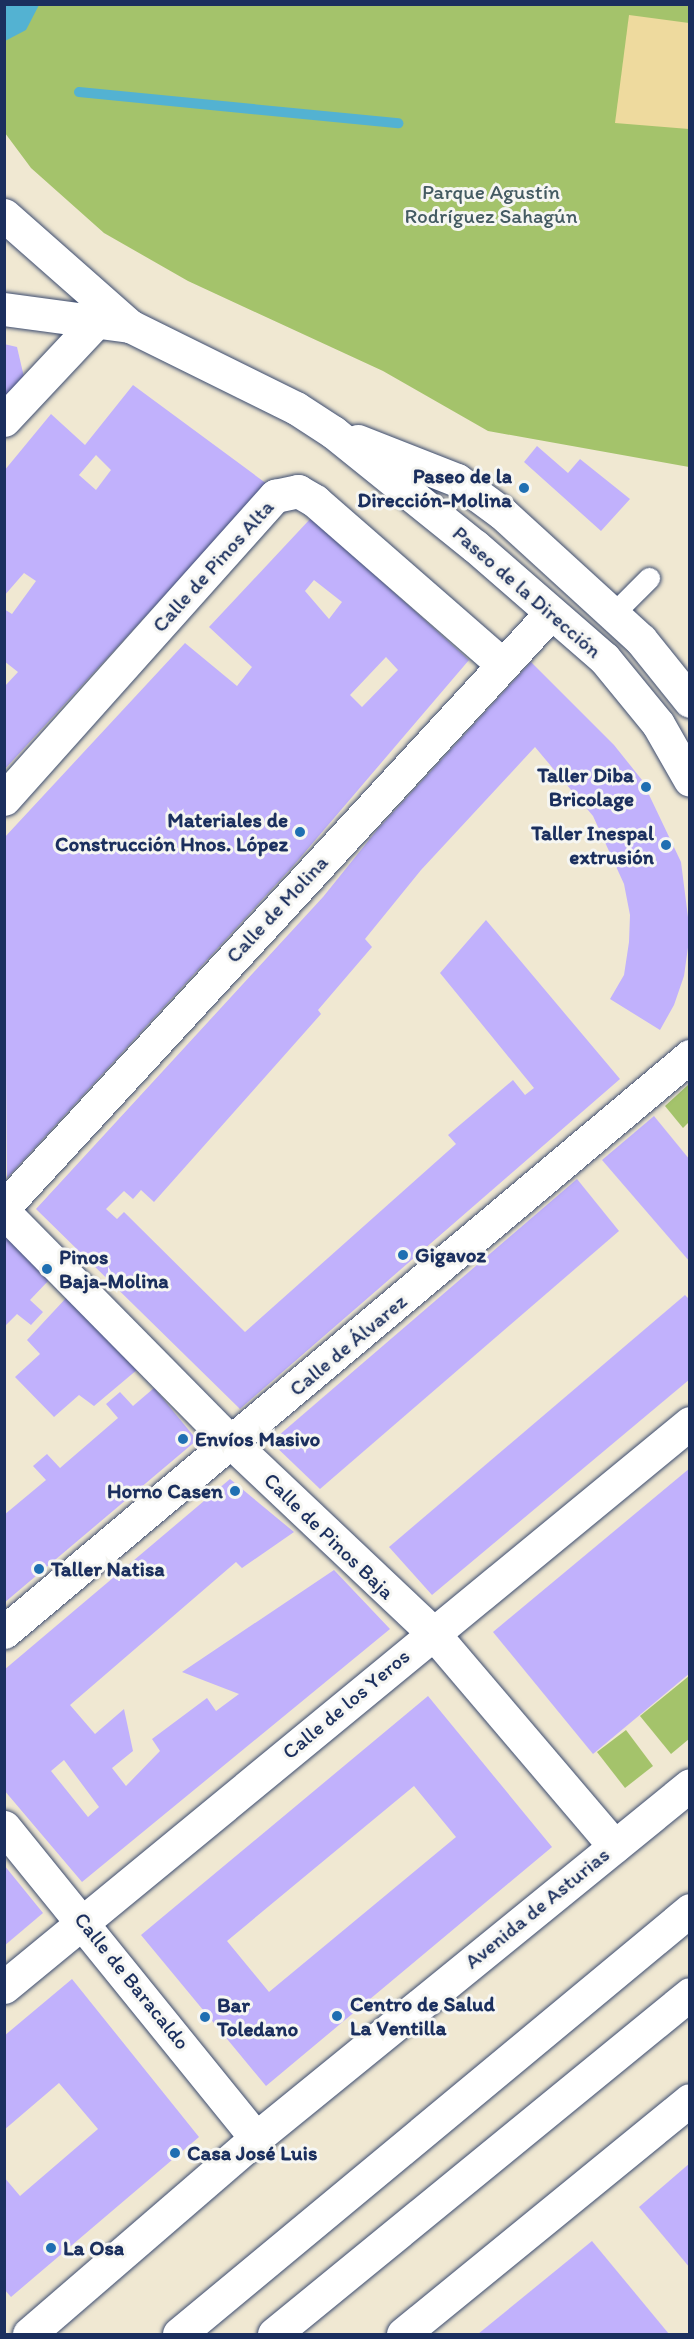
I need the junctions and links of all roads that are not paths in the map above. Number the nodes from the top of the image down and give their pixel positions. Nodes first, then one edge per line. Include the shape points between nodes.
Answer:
1 (4, 215) edge
2 (4, 309) edge
3 (94, 324) junction
4 (130, 326) junction
5 (4, 420) edge
6 (333, 432) junction
7 (649, 578) dead end
8 (550, 612) junction
9 (613, 614) junction
10 (502, 664) junction
11 (690, 701) edge
12 (690, 780) edge
13 (4, 799) edge
14 (690, 1056) edge
15 (4, 1207) edge
16 (4, 1212) edge
17 (690, 1423) edge
18 (231, 1442) junction
19 (4, 1632) edge
20 (433, 1633) junction
21 (690, 1785) edge
22 (4, 1827) edge
23 (614, 1846) junction
24 (690, 1910) edge
25 (84, 1921) junction
26 (4, 1987) edge
27 (690, 1994) edge
28 (690, 2100) edge
29 (256, 2138) junction
30 (29, 2334) edge
31 (178, 2334) edge
32 (274, 2334) edge
33 (403, 2334) edge

1 - 4 street, Paseo de la Dirección
2 - 3 street, Paseo de la Dirección
3 - 4 street, Paseo de la Dirección
3 - 5 street
4 - 6 street, Paseo de la Dirección via 296,408
6 - 8 street, Paseo de la Dirección
6 - 9 street, Paseo de la Dirección via 457,480 522,530
7 - 9 lane
8 - 10 street, Calle de Molina
8 - 12 street, Paseo de la Dirección via 618,675 658,724
9 - 11 street, Paseo de la Dirección via 641,640
10 - 13 street, Calle de Pinos Alta via 315,501 298,491 275,496
10 - 15 street, Calle de Molina
14 - 18 street, Calle de Álvarez
16 - 18 street, Calle de Pinos Baja
17 - 20 street, Calle de los Yeros
18 - 19 street, Calle de Álvarez
18 - 20 street, Calle de Pinos Baja
20 - 23 street, Calle de Pinos Baja
20 - 25 street, Calle de los Yeros
21 - 23 street, Avenida de Asturias
22 - 25 street, Calle de Baracaldo
23 - 29 street, Avenida de Asturias
24 - 31 street
25 - 26 street, Calle de los Yeros
25 - 29 street, Calle de Baracaldo
27 - 32 street
28 - 33 street
29 - 30 street, Avenida de Asturias

